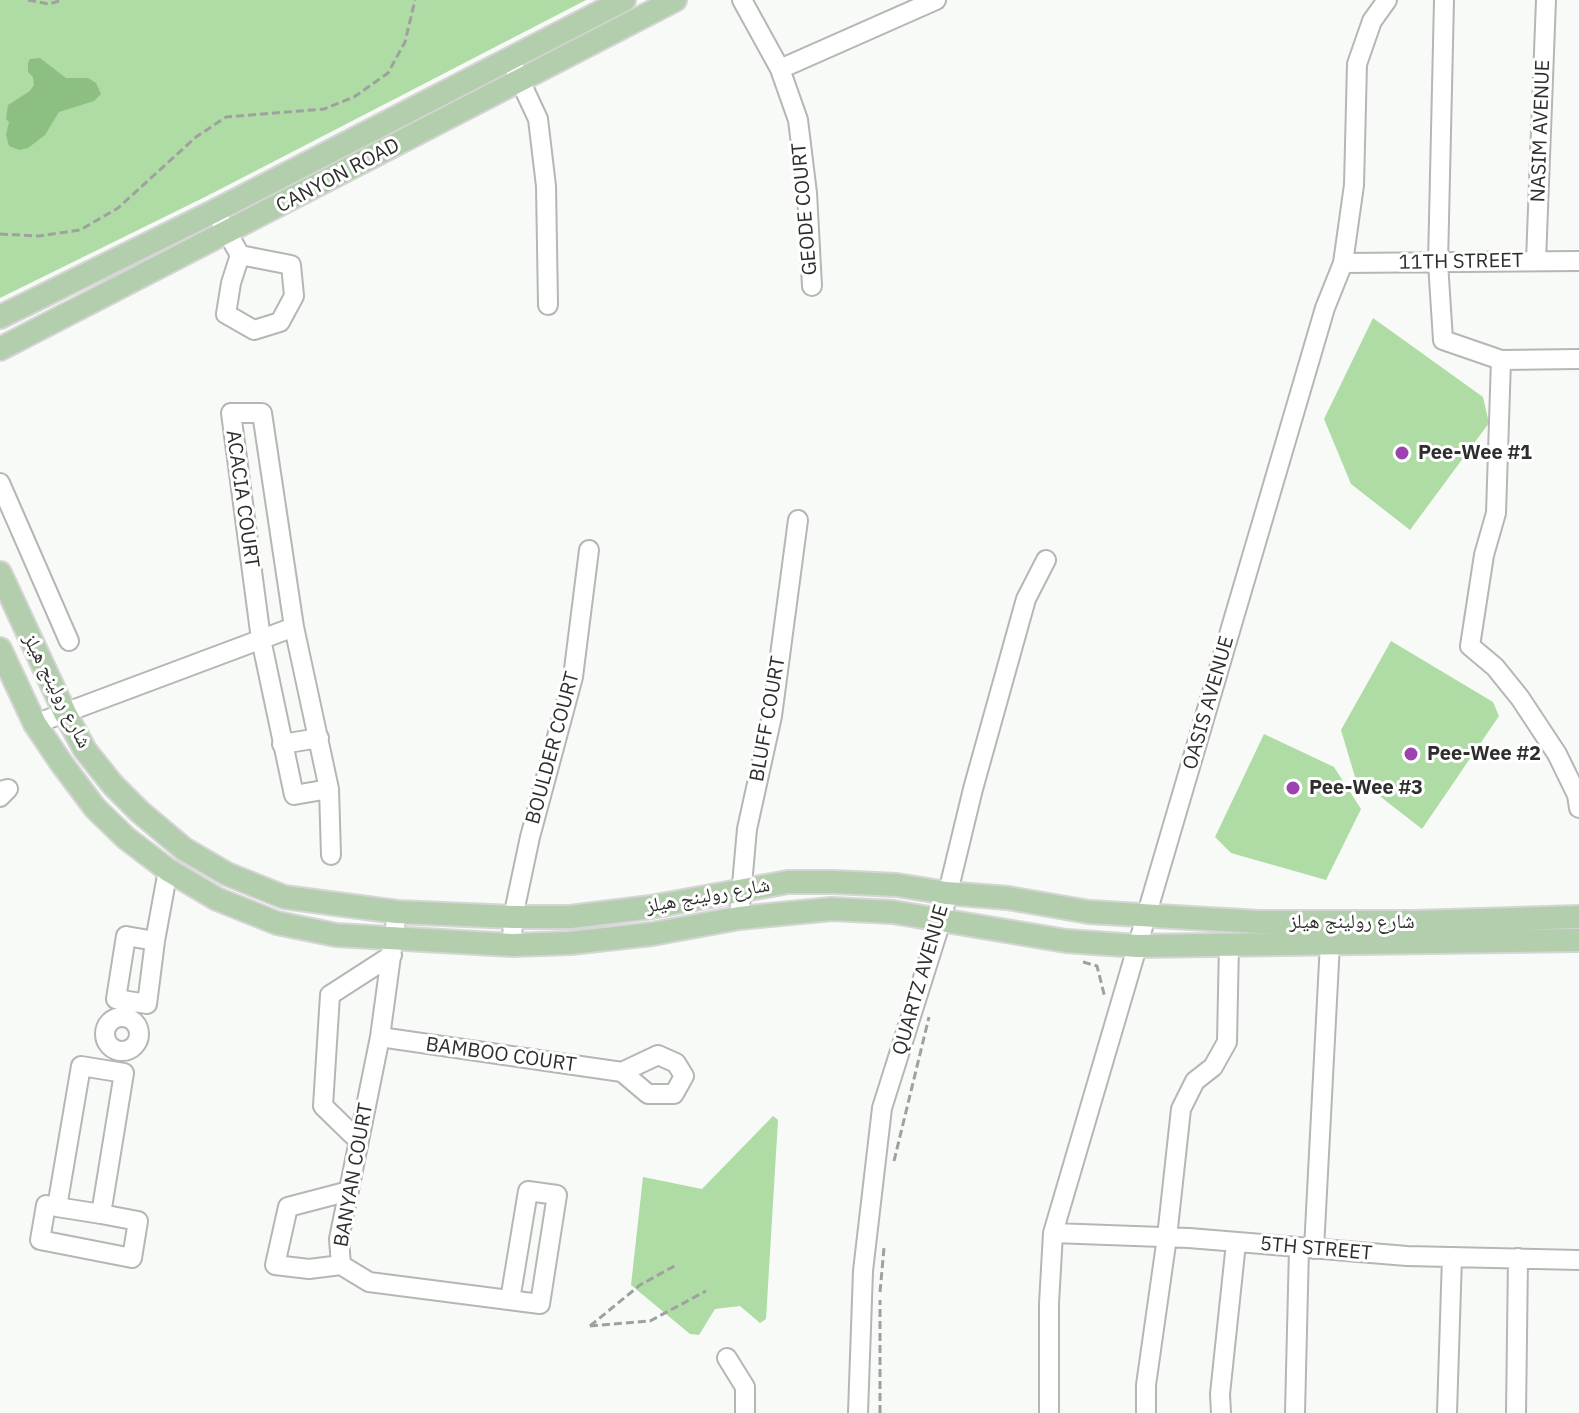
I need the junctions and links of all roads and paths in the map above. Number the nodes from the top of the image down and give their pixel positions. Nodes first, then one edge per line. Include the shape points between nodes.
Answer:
1 (28, 0) edge
2 (62, 0) edge
3 (415, 0) edge
4 (624, 0) edge
5 (675, 0) edge
6 (742, 0) edge
7 (936, 0) edge
8 (1387, 0) edge
9 (1444, 0) edge
10 (1546, 0) edge
11 (510, 59) junction
12 (780, 69) junction
13 (520, 81) junction
14 (215, 211) junction
15 (228, 233) junction
16 (0, 234) edge
17 (240, 255) junction
18 (1536, 261) junction
19 (1579, 261) edge
20 (1343, 263) junction
21 (1438, 263) junction
22 (812, 286) dead end
23 (548, 305) dead end
24 (0, 317) edge
25 (0, 349) edge
26 (1579, 359) edge
27 (1501, 360) junction
28 (0, 483) edge
29 (798, 520) dead end
30 (589, 550) dead end
31 (1046, 560) dead end
32 (0, 573) edge
33 (5, 598) edge
34 (294, 627) junction
35 (261, 639) junction
36 (69, 641) dead end
37 (0, 649) edge
38 (65, 713) junction
39 (35, 724) junction
40 (319, 738) junction
41 (282, 744) junction
42 (329, 789) junction
43 (0, 791) edge
44 (0, 797) edge
45 (1579, 808) edge
46 (331, 855) dead end
47 (168, 870) junction
48 (740, 890) junction
49 (946, 893) junction
50 (397, 912) junction
51 (1146, 916) junction
52 (513, 917) junction
53 (1579, 917) edge
54 (739, 918) junction
55 (941, 921) junction
56 (1579, 940) edge
57 (155, 941) junction
58 (1330, 943) junction
59 (1229, 944) junction
60 (512, 945) junction
61 (1137, 946) junction
62 (393, 947) junction
63 (1075, 960) dead end
64 (1107, 1007) dead end
65 (129, 1009) junction
66 (929, 1018) dead end
67 (380, 1037) junction
68 (110, 1071) junction
69 (622, 1072) dead end
70 (359, 1141) junction
71 (894, 1163) dead end
72 (349, 1191) junction
73 (57, 1207) junction
74 (101, 1214) junction
75 (1053, 1233) junction
76 (885, 1236) dead end
77 (1167, 1237) junction
78 (1236, 1243) junction
79 (1306, 1249) junction
80 (1452, 1257) junction
81 (1518, 1258) junction
82 (1579, 1260) edge
83 (678, 1264) dead end
84 (341, 1265) junction
85 (706, 1291) dead end
86 (510, 1300) junction
87 (727, 1358) dead end
88 (745, 1413) edge
89 (858, 1413) edge
90 (880, 1413) edge
91 (1049, 1413) edge
92 (1146, 1413) edge
93 (1221, 1413) edge
94 (1295, 1413) edge
95 (1447, 1413) edge
96 (1516, 1413) edge

1 - 2 path
3 - 16 path via 405,42 388,73 354,97 324,109 226,117 196,137 118,208 80,230
4 - 11 main road, CANYON ROAD
5 - 13 main road, CANYON ROAD
6 - 12 street, GEODE COURT
7 - 12 street
8 - 20 street, OASIS AVENUE via 1372,21 1357,64 1355,173
9 - 21 street
10 - 18 street, NASIM AVENUE
11 - 13 street
11 - 14 main road, CANYON ROAD
12 - 22 street, GEODE COURT via 798,120
13 - 15 main road, CANYON ROAD
13 - 23 street via 538,119 546,186
14 - 15 street
14 - 24 main road, CANYON ROAD
15 - 17 street
15 - 25 main road, CANYON ROAD
17 - 17 street via 226,314 254,330 280,322 294,296 291,265
18 - 19 street, 11TH STREET
18 - 21 street, 11TH STREET
20 - 21 street, 11TH STREET
20 - 51 street, OASIS AVENUE via 1325,308
21 - 27 street via 1443,340
26 - 27 street
27 - 45 street via 1496,513 1470,646 1520,698 1557,754
28 - 36 street
29 - 48 street, BLUFF COURT via 772,716 747,829
30 - 52 street, BOULDER COURT via 573,677
31 - 49 street, QUARTZ AVENUE via 1026,599
32 - 33 main road, شارع رولينج هيلز
33 - 38 main road, شارع رولينج هيلز
34 - 35 street
34 - 35 street, ACACIA COURT via 262,413 231,413
34 - 40 street, ACACIA COURT
35 - 38 street
35 - 41 street, ACACIA COURT
37 - 39 main road, شارع رولينج هيلز
38 - 39 street
38 - 50 main road, شارع رولينج هيلز via 113,785 184,849 284,897
39 - 47 main road, شارع رولينج هيلز via 95,808
40 - 41 street
40 - 42 street, ACACIA COURT
41 - 42 street, ACACIA COURT via 294,795
42 - 46 street, ACACIA COURT
43 - 44 street via 8,789
47 - 57 street
47 - 62 main road, شارع رولينج هيلز via 217,899 277,923
48 - 49 main road, شارع رولينج هيلز via 834,882
48 - 52 main road, شارع رولينج هيلز via 584,915
48 - 54 street, BLUFF COURT
49 - 51 main road, شارع رولينج هيلز
49 - 55 street, QUARTZ AVENUE
50 - 52 main road, شارع رولينج هيلز
50 - 62 street, BANYAN COURT
51 - 53 main road, شارع رولينج هيلز via 1259,922
51 - 61 street, OASIS AVENUE
52 - 60 street, BOULDER COURT
54 - 55 main road, شارع رولينج هيلز via 832,909
54 - 60 main road, شارع رولينج هيلز via 652,934
55 - 61 main road, شارع رولينج هيلز via 1066,941
55 - 89 street, QUARTZ AVENUE via 882,1108 863,1271
56 - 58 main road, شارع رولينج هيلز
57 - 65 street via 147,1004
57 - 65 street via 126,936 116,999
58 - 59 main road, شارع رولينج هيلز
58 - 79 street
59 - 61 main road, شارع رولينج هيلز
59 - 77 street via 1227,1042 1213,1067 1195,1081 1181,1109
60 - 62 main road, شارع رولينج هيلز
61 - 75 street, OASIS AVENUE
62 - 67 street, BANYAN COURT
62 - 70 street via 330,995 323,1106
63 - 64 path via 1097,966
65 - 68 street via 106,1027 105,1039 116,1050
66 - 71 path
67 - 69 street, BAMBOO COURT
67 - 70 street, BANYAN COURT
68 - 73 street via 81,1066
68 - 74 street via 124,1073
70 - 72 street, BANYAN COURT
72 - 84 street, BANYAN COURT via 339,1239
72 - 84 street via 288,1207 275,1265
73 - 74 street
73 - 74 street via 46,1205 40,1240 132,1258 138,1221
75 - 77 street, 5TH STREET
75 - 91 street, OASIS AVENUE
76 - 90 path
77 - 78 street, 5TH STREET
77 - 92 street
78 - 79 street, 5TH STREET
78 - 93 street
79 - 80 street, 5TH STREET
79 - 94 street
80 - 81 street, 5TH STREET
80 - 95 street
81 - 82 street, 5TH STREET
81 - 96 street
83 - 85 path via 640,1285 590,1326 650,1321
84 - 86 street, BANYAN COURT via 369,1282
86 - 86 street, BANYAN COURT via 540,1304 557,1195 528,1191
87 - 88 street via 745,1387

